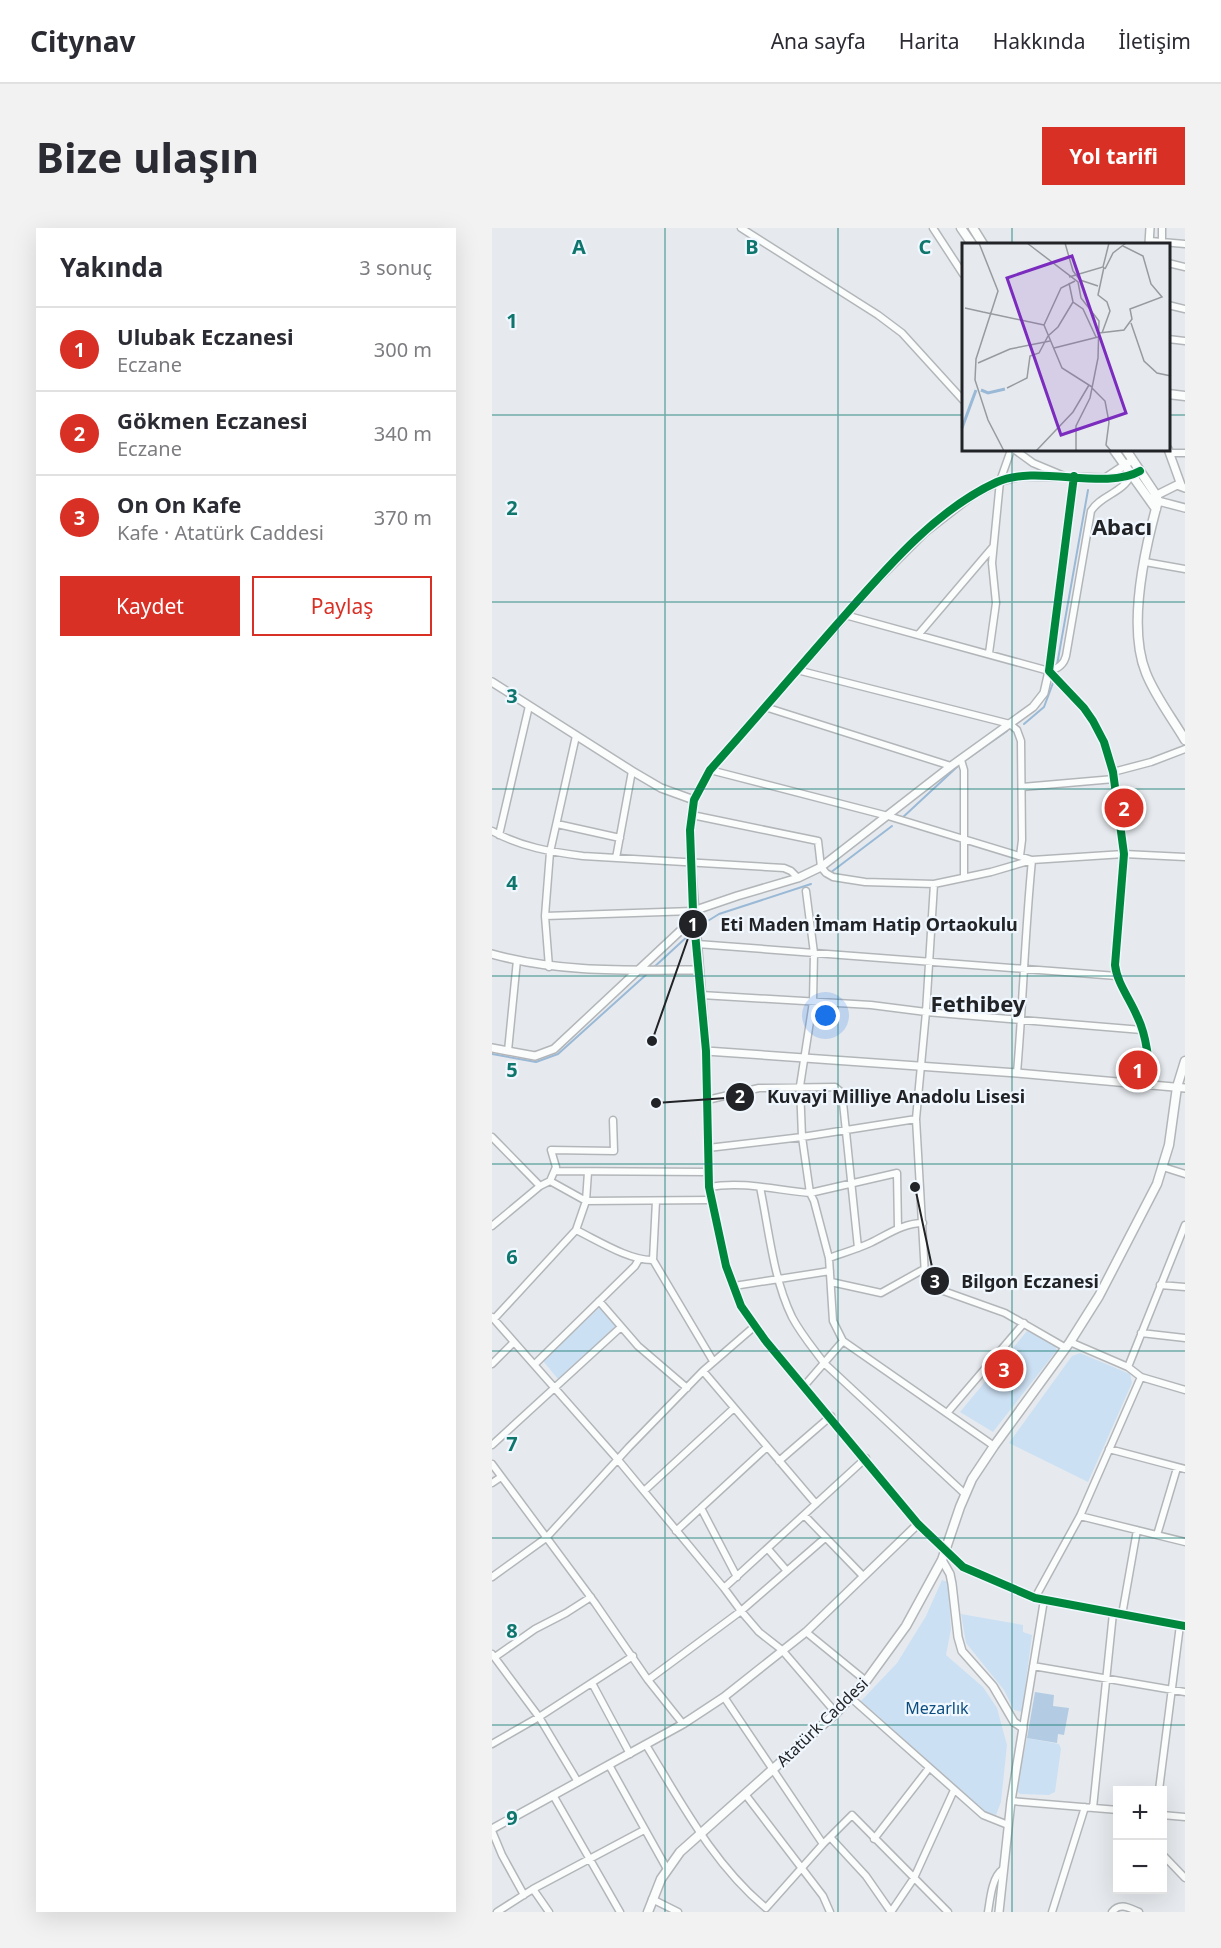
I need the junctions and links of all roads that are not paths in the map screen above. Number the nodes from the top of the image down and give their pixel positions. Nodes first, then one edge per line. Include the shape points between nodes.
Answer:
1 (741, 228) edge
2 (933, 228) edge
3 (960, 228) edge
4 (973, 228) edge
5 (1150, 228) edge
6 (1162, 228) edge
7 (971, 243) edge
8 (982, 243) edge
9 (1149, 243) edge
10 (1162, 243) edge
11 (1170, 243) edge
12 (1185, 244) edge
13 (1170, 263) edge
14 (1185, 267) edge
15 (962, 272) edge
16 (1170, 305) edge
17 (1185, 309) edge
18 (1170, 339) edge
19 (1185, 341) edge
20 (1170, 394) edge
21 (1185, 396) edge
22 (962, 399) edge
23 (1170, 451) edge
24 (1012, 452) edge
25 (1016, 452) edge
26 (1115, 452) edge
27 (1127, 452) edge
28 (1169, 452) edge
29 (1185, 453) edge
30 (1133, 460) junction
31 (1124, 466) junction
32 (1135, 473) junction
33 (1065, 476) junction
34 (1074, 476) junction
35 (1105, 478) junction
36 (999, 481) junction
37 (1183, 487) edge
38 (1154, 502) junction
39 (1185, 508) edge
40 (993, 547) junction
41 (1145, 562) junction
42 (1185, 569) edge
43 (845, 615) junction
44 (918, 635) junction
45 (989, 653) junction
46 (797, 670) junction
47 (1049, 671) junction
48 (492, 682) edge
49 (528, 706) junction
50 (765, 707) junction
51 (1011, 724) junction
52 (576, 736) junction
53 (1185, 740) edge
54 (1185, 749) edge
55 (961, 760) junction
56 (951, 766) junction
57 (710, 770) junction
58 (632, 771) junction
59 (1113, 776) junction
60 (1022, 787) junction
61 (694, 800) junction
62 (692, 815) junction
63 (888, 816) junction
64 (557, 824) junction
65 (492, 831) edge
66 (500, 835) junction
67 (620, 838) junction
68 (964, 840) junction
69 (550, 852) junction
70 (1124, 854) junction
71 (1020, 856) junction
72 (1185, 857) edge
73 (616, 858) junction
74 (1032, 860) junction
75 (691, 862) junction
76 (821, 867) junction
77 (964, 877) junction
78 (798, 878) junction
79 (934, 884) junction
80 (806, 891) dead end
81 (694, 915) junction
82 (545, 916) junction
83 (697, 944) junction
84 (814, 953) junction
85 (492, 954) edge
86 (517, 960) junction
87 (929, 963) junction
88 (549, 967) junction
89 (639, 970) junction
90 (699, 970) junction
91 (1023, 970) junction
92 (1117, 976) junction
93 (701, 995) junction
94 (813, 1002) junction
95 (926, 1012) junction
96 (1022, 1018) junction
97 (1142, 1030) junction
98 (492, 1048) edge
99 (508, 1051) junction
100 (706, 1051) junction
101 (804, 1058) junction
102 (1185, 1061) edge
103 (922, 1065) junction
104 (1017, 1072) junction
105 (1150, 1084) junction
106 (800, 1086) junction
107 (1181, 1088) edge
108 (707, 1100) junction
109 (916, 1119) junction
110 (613, 1120) dead end
111 (846, 1130) junction
112 (492, 1137) edge
113 (802, 1137) junction
114 (708, 1148) junction
115 (1163, 1167) junction
116 (555, 1171) junction
117 (588, 1172) junction
118 (709, 1173) junction
119 (1185, 1174) edge
120 (550, 1181) junction
121 (852, 1183) junction
122 (540, 1186) junction
123 (709, 1187) junction
124 (760, 1187) junction
125 (810, 1193) junction
126 (712, 1200) junction
127 (586, 1201) junction
128 (656, 1201) junction
129 (923, 1223) junction
130 (1185, 1225) edge
131 (492, 1227) edge
132 (898, 1228) junction
133 (576, 1230) junction
134 (858, 1248) junction
135 (829, 1258) junction
136 (639, 1259) junction
137 (653, 1260) junction
138 (924, 1269) junction
139 (830, 1271) junction
140 (778, 1278) junction
141 (831, 1282) junction
142 (1160, 1285) junction
143 (734, 1286) junction
144 (1185, 1287) edge
145 (599, 1301) junction
146 (493, 1318) edge
147 (1024, 1323) junction
148 (755, 1326) junction
149 (621, 1327) junction
150 (1141, 1333) junction
151 (1185, 1338) edge
152 (843, 1341) junction
153 (514, 1342) junction
154 (1068, 1345) junction
155 (713, 1361) junction
156 (824, 1363) junction
157 (492, 1364) edge
158 (535, 1364) junction
159 (1128, 1367) junction
160 (703, 1371) junction
161 (1141, 1377) junction
162 (805, 1385) junction
163 (556, 1388) junction
164 (687, 1388) junction
165 (1185, 1390) edge
166 (734, 1408) junction
167 (947, 1413) junction
168 (831, 1416) junction
169 (492, 1445) edge
170 (994, 1446) junction
171 (767, 1447) junction
172 (1109, 1449) junction
173 (866, 1458) junction
174 (619, 1461) junction
175 (779, 1461) junction
176 (492, 1464) edge
177 (1177, 1468) junction
178 (1185, 1470) edge
179 (501, 1477) junction
180 (492, 1483) edge
181 (644, 1491) junction
182 (965, 1494) junction
183 (816, 1504) junction
184 (701, 1508) junction
185 (804, 1515) junction
186 (1080, 1516) junction
187 (918, 1524) junction
188 (1137, 1530) junction
189 (676, 1531) junction
190 (1157, 1535) junction
191 (546, 1538) junction
192 (825, 1538) junction
193 (1185, 1542) edge
194 (768, 1550) junction
195 (946, 1551) junction
196 (942, 1560) junction
197 (787, 1571) junction
198 (492, 1576) edge
199 (863, 1576) junction
200 (736, 1577) junction
201 (724, 1588) junction
202 (591, 1597) junction
203 (1035, 1598) junction
204 (1044, 1600) junction
205 (741, 1611) junction
206 (1113, 1613) junction
207 (1122, 1615) junction
208 (1182, 1626) edge
209 (806, 1632) junction
210 (782, 1650) junction
211 (493, 1656) edge
212 (633, 1656) junction
213 (500, 1664) junction
214 (1033, 1666) junction
215 (492, 1669) edge
216 (1106, 1679) junction
217 (648, 1680) junction
218 (866, 1681) junction
219 (592, 1683) junction
220 (1172, 1690) junction
221 (1185, 1692) edge
222 (724, 1697) junction
223 (851, 1698) junction
224 (836, 1713) junction
225 (538, 1718) junction
226 (683, 1724) junction
227 (1023, 1728) junction
228 (492, 1744) edge
229 (646, 1745) junction
230 (630, 1754) junction
231 (609, 1765) junction
232 (929, 1768) junction
233 (773, 1770) junction
234 (578, 1782) junction
235 (1160, 1786) edge
236 (954, 1790) junction
237 (745, 1794) junction
238 (553, 1795) junction
239 (1011, 1801) junction
240 (1085, 1808) junction
241 (1094, 1808) junction
242 (1113, 1810) edge
243 (1167, 1815) edge
244 (1185, 1817) edge
245 (1008, 1825) junction
246 (492, 1830) edge
247 (645, 1830) junction
248 (700, 1834) junction
249 (830, 1837) junction
250 (874, 1839) junction
251 (823, 1844) junction
252 (590, 1859) junction
253 (1167, 1859) edge
254 (802, 1868) junction
255 (667, 1869) junction
256 (1002, 1870) junction
257 (914, 1878) junction
258 (1185, 1878) edge
259 (533, 1889) junction
260 (524, 1895) junction
261 (652, 1899) junction
262 (497, 1912) edge
263 (549, 1912) edge
264 (620, 1912) edge
265 (648, 1912) edge
266 (678, 1912) edge
267 (830, 1912) edge
268 (891, 1912) edge
269 (948, 1912) edge
270 (988, 1912) edge
271 (999, 1912) edge
272 (1052, 1912) edge
273 (1112, 1912) edge
274 (1139, 1912) edge

1 - 22 street via 902,333
2 - 15 street
3 - 7 main road
4 - 8 main road
5 - 9 street
6 - 10 street
9 - 10 street
11 - 12 street
13 - 14 street
16 - 17 street
18 - 19 street
20 - 21 main road
23 - 29 street
24 - 36 street
25 - 33 street
26 - 31 main road
27 - 30 main road
28 - 37 street
30 - 31 street
30 - 32 main road
31 - 32 main road
31 - 35 street
32 - 35 street via 1124,478
32 - 38 main road
32 - 47 street via 1091,512 1066,656 1061,666
33 - 34 street
33 - 36 street
34 - 35 street
34 - 47 street
36 - 40 street
36 - 43 street via 974,494 925,532
37 - 38 street via 1177,485
38 - 39 street
38 - 41 main road
40 - 44 street
40 - 45 street via 996,603
41 - 42 street
41 - 53 main road via 1138,607 1140,657 1146,675
43 - 44 street
43 - 46 street
44 - 45 street
45 - 47 street
46 - 50 street
46 - 51 street
47 - 51 street via 1039,700
47 - 59 street via 1093,721 1104,742
48 - 49 street
49 - 52 street
49 - 66 street
50 - 56 street
50 - 57 street
51 - 55 street
51 - 60 street via 1021,741
52 - 58 street
52 - 64 street
54 - 59 street
55 - 56 street
55 - 68 street
56 - 63 street
57 - 61 street
57 - 63 street
58 - 61 street via 661,788
58 - 67 street
59 - 60 street
59 - 70 street
60 - 71 street
61 - 62 street
62 - 75 street
62 - 76 street via 818,841
63 - 68 street
63 - 76 street
64 - 67 street
64 - 69 street
65 - 66 street
66 - 69 street
67 - 73 street
68 - 71 street
68 - 77 street
69 - 73 street
69 - 82 street
70 - 72 street
70 - 74 street
70 - 92 street
71 - 74 street
73 - 75 street
74 - 77 street
74 - 91 street
75 - 78 street via 784,868
75 - 81 street
76 - 78 street
76 - 79 street via 829,876 865,882
77 - 79 street
78 - 81 street via 737,896
79 - 87 street
80 - 84 street
81 - 82 street
81 - 83 street
81 - 89 street
82 - 88 street
83 - 84 street
83 - 90 street
84 - 87 street
84 - 94 street
85 - 86 street
86 - 88 street
86 - 99 street
87 - 91 street
87 - 95 street
88 - 89 street
89 - 90 street
89 - 99 street via 554,1049 535,1056
90 - 93 street
91 - 92 street
91 - 96 street
92 - 97 street
93 - 94 street
93 - 100 street
94 - 95 street
94 - 101 street
95 - 96 street
95 - 103 street
96 - 97 street
96 - 104 street
97 - 105 street
98 - 99 street
100 - 101 street
100 - 108 street
101 - 103 street
101 - 106 street
102 - 107 main road, Atatürk Caddesi
103 - 104 street
103 - 109 street
104 - 105 street
105 - 107 street
106 - 108 street via 759,1088
106 - 111 street via 838,1089 842,1093
106 - 113 street
107 - 115 main road, Atatürk Caddesi
108 - 114 street
109 - 111 street
109 - 129 street
110 - 116 street via 614,1151 551,1150
111 - 113 street
111 - 121 street
112 - 122 street
113 - 114 street
113 - 125 street
114 - 118 street
115 - 119 street
115 - 154 main road, Atatürk Caddesi via 1100,1296
116 - 117 street
116 - 120 street
117 - 118 street
117 - 127 street
118 - 123 street
120 - 122 street
120 - 127 street
121 - 125 street
121 - 132 street via 897,1173
121 - 134 street
122 - 131 street
123 - 124 street
123 - 126 street
124 - 125 street
124 - 140 street
125 - 135 street
126 - 128 street
126 - 143 street
127 - 128 street
127 - 133 street
128 - 137 street
129 - 132 street
129 - 138 street
130 - 142 street
132 - 134 street
133 - 136 street
133 - 146 street
134 - 135 street
135 - 139 street
136 - 137 street
136 - 145 street
137 - 155 street
138 - 141 street via 881,1293
138 - 147 street via 927,1280 936,1288
139 - 140 street
139 - 141 street
140 - 143 street
140 - 156 street via 792,1316
141 - 152 street via 833,1321
142 - 144 street
142 - 150 street
143 - 148 street via 741,1306
145 - 149 street
145 - 158 street
146 - 153 street
147 - 154 street
147 - 167 street
148 - 155 street
148 - 162 street
149 - 163 street
149 - 164 street
150 - 151 street
150 - 159 street
152 - 156 street
152 - 167 street
153 - 157 street
153 - 158 street
154 - 159 street
154 - 170 main road, Atatürk Caddesi
155 - 160 street
156 - 162 street
156 - 182 street
158 - 163 street
159 - 161 street
160 - 164 street
160 - 166 street
161 - 165 street
161 - 172 street
162 - 168 street
163 - 169 street
163 - 174 street
164 - 174 street
166 - 171 street
166 - 181 street
167 - 170 street
168 - 173 street
168 - 175 street
170 - 182 main road, Atatürk Caddesi
171 - 175 street
171 - 184 street
172 - 177 street
172 - 186 street
173 - 183 street
173 - 187 street
174 - 181 street
174 - 191 street
175 - 183 street
176 - 179 street
177 - 178 street
177 - 190 street
179 - 180 street
179 - 191 street
181 - 189 street
182 - 195 main road, Atatürk Caddesi
183 - 185 street
184 - 189 street
184 - 200 street
185 - 192 street
185 - 194 street
186 - 188 street
186 - 203 street
187 - 195 street
187 - 199 street
188 - 190 street
188 - 207 street
189 - 201 street
190 - 193 street
191 - 198 street
191 - 202 street
192 - 197 street
192 - 199 street
194 - 197 street
194 - 200 street
195 - 196 main road, Atatürk Caddesi
195 - 203 street via 963,1568
196 - 218 main road, Atatürk Caddesi via 906,1626
196 - 227 street via 950,1574 962,1651 993,1686 1014,1722
197 - 205 street
199 - 209 street
200 - 201 street
201 - 205 street
202 - 211 street
202 - 212 street
203 - 204 street
204 - 206 street
204 - 214 street
205 - 210 street
205 - 217 street
206 - 207 street
206 - 216 street
207 - 208 street
208 - 220 street
209 - 210 street
209 - 218 street
210 - 222 street
210 - 224 street
211 - 213 street
212 - 217 street
212 - 219 street
213 - 215 street
213 - 225 street
214 - 216 street
214 - 227 street
216 - 220 street
216 - 241 street
217 - 226 street
218 - 223 main road, Atatürk Caddesi
219 - 225 street
219 - 230 street
220 - 221 street
220 - 235 street
222 - 226 street
222 - 233 street
223 - 224 main road, Atatürk Caddesi
223 - 232 street
224 - 233 main road, Atatürk Caddesi
225 - 228 street
225 - 234 street
226 - 229 street
227 - 239 street
229 - 230 street
229 - 248 street
230 - 231 street
231 - 234 street
231 - 247 street
232 - 236 street
232 - 250 street
233 - 237 main road, Atatürk Caddesi
233 - 251 street
234 - 238 street
236 - 245 street via 983,1815
236 - 257 street
237 - 248 main road, Atatürk Caddesi
237 - 254 street
238 - 246 street
238 - 252 street
239 - 240 street
239 - 245 street
240 - 241 street
240 - 272 street
241 - 242 street
243 - 244 street
245 - 256 street
246 - 260 street
247 - 252 street
247 - 255 street
248 - 254 street via 766,1908
248 - 255 main road, Atatürk Caddesi
249 - 250 street via 852,1815
249 - 251 street
249 - 268 street via 866,1876
250 - 257 street
251 - 254 street
252 - 259 street
252 - 264 street
253 - 258 street
254 - 267 street
255 - 261 main road, Atatürk Caddesi
256 - 270 street via 996,1878
256 - 271 street
257 - 268 street
257 - 269 street
259 - 260 street
259 - 263 street
260 - 262 street
261 - 265 main road, Atatürk Caddesi
261 - 266 street
273 - 274 street via 1123,1906

